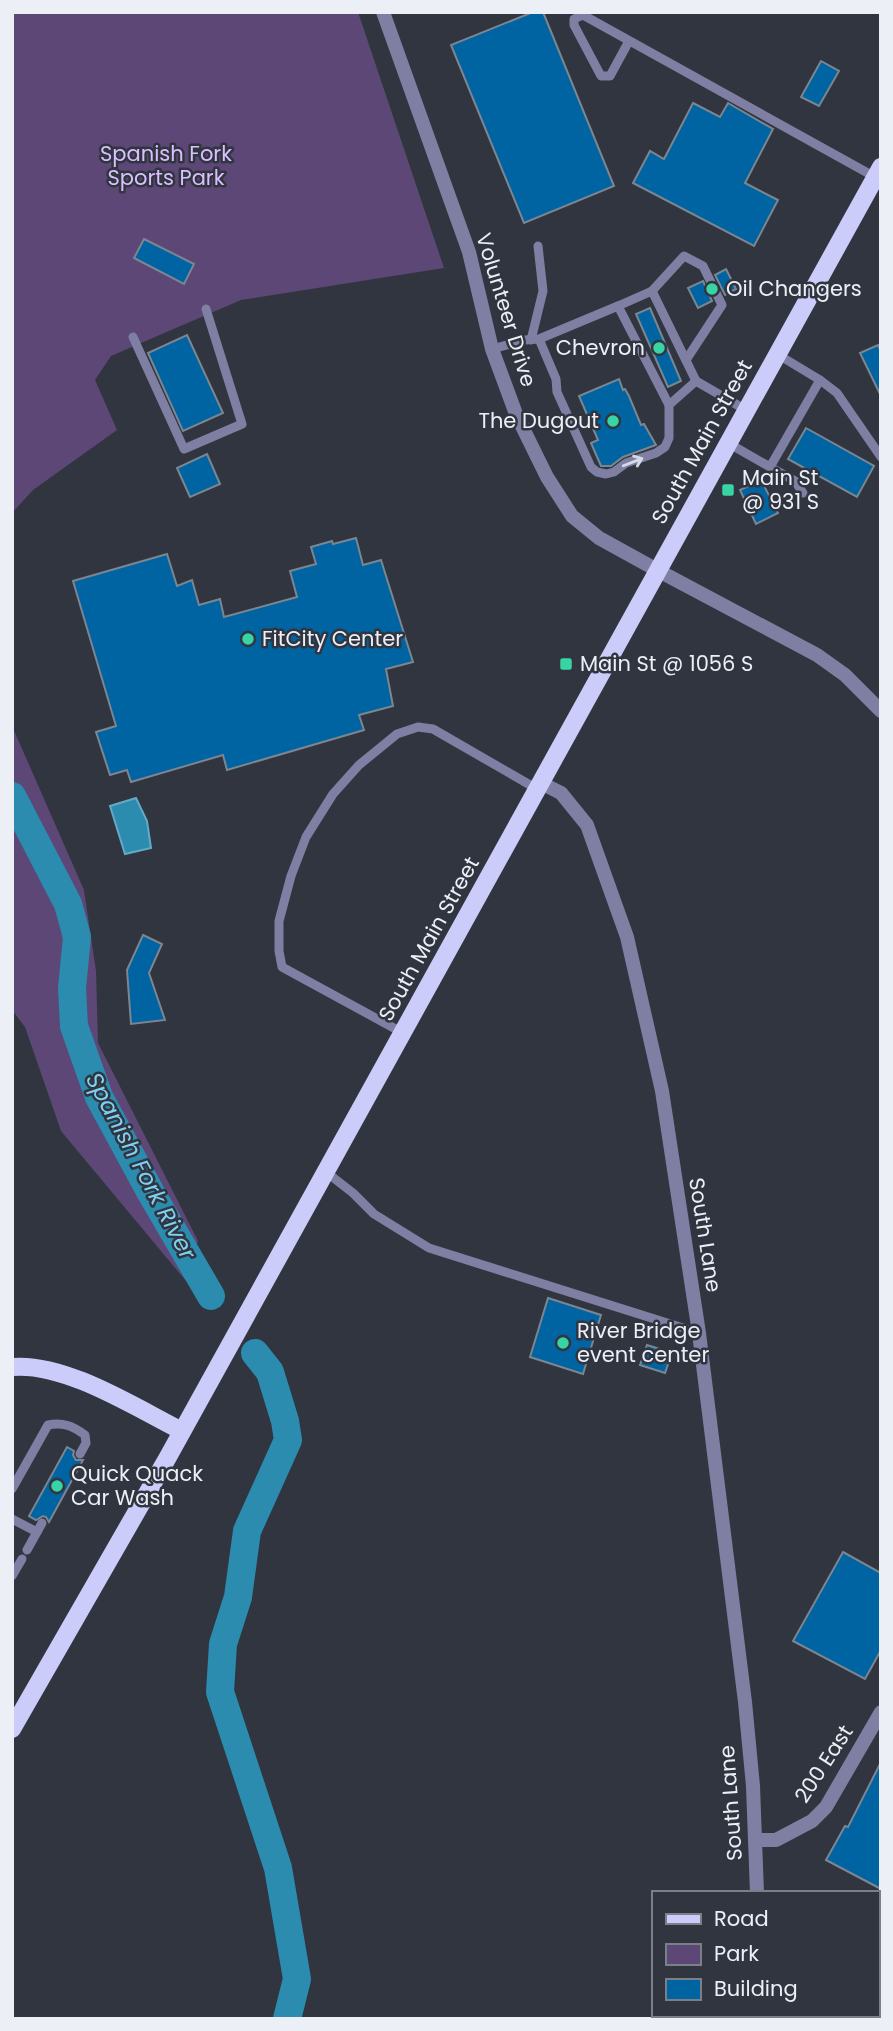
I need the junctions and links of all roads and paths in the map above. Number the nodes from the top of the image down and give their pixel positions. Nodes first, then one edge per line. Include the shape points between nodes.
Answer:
1 (383, 12) edge
2 (629, 41) junction
3 (878, 172) edge
4 (538, 246) dead end
5 (652, 291) junction
6 (618, 306) junction
7 (206, 309) dead end
8 (133, 337) dead end
9 (535, 339) junction
10 (492, 349) junction
11 (777, 354) junction
12 (686, 360) junction
13 (820, 380) junction
14 (696, 381) junction
15 (668, 405) junction
16 (746, 410) junction
17 (728, 443) junction
18 (881, 457) edge
19 (771, 467) junction
20 (803, 493) dead end
21 (657, 570) junction
22 (881, 711) edge
23 (539, 786) junction
24 (403, 1033) junction
25 (326, 1172) junction
26 (699, 1333) junction
27 (12, 1367) edge
28 (182, 1431) junction
29 (80, 1454) dead end
30 (12, 1489) edge
31 (12, 1519) edge
32 (12, 1576) edge
33 (881, 1712) edge
34 (12, 1729) edge
35 (756, 1840) junction
36 (757, 1891) edge

1 - 10 street, Volunteer Drive via 469,252
2 - 2 lane via 583,15 574,19 601,76 610,76
2 - 3 lane
3 - 11 main road, South Main Street
4 - 9 lane via 543,291
5 - 6 lane
5 - 12 lane
5 - 12 lane via 684,256 703,266 708,275 722,305
6 - 9 lane
6 - 15 lane
7 - 8 lane via 242,424 184,449
9 - 10 lane
9 -> 15 lane via 597,472 614,472 665,447
10 - 21 street, Volunteer Drive via 516,414 572,516 599,538
11 - 13 lane
11 - 16 main road, South Main Street
12 - 14 lane
13 - 18 lane via 838,394
13 - 19 lane
14 - 15 lane
14 - 16 lane
16 - 17 main road, South Main Street
17 - 19 lane
17 - 21 main road, South Main Street
19 - 20 lane via 795,481
21 - 22 street, Volunteer Drive via 817,655
21 - 23 main road, South Main Street
23 - 24 main road, South Main Street
23 - 24 lane via 433,729 418,727 397,734 359,765 333,794 306,837 279,921 282,967
23 - 26 street, South Lane via 561,793 587,825 626,937 662,1091
24 - 25 main road, South Main Street
25 - 26 lane via 374,1214 429,1248
25 - 28 main road, South Main Street
26 - 35 street, South Lane via 745,1702
27 - 28 main road via 36,1368 88,1383
28 - 34 main road, South Main Street
29 - 30 lane via 85,1435 62,1423 48,1424
31 - 32 lane via 40,1528
33 - 35 street, 200 East via 826,1807 812,1821 776,1840
35 - 36 street, South Lane

